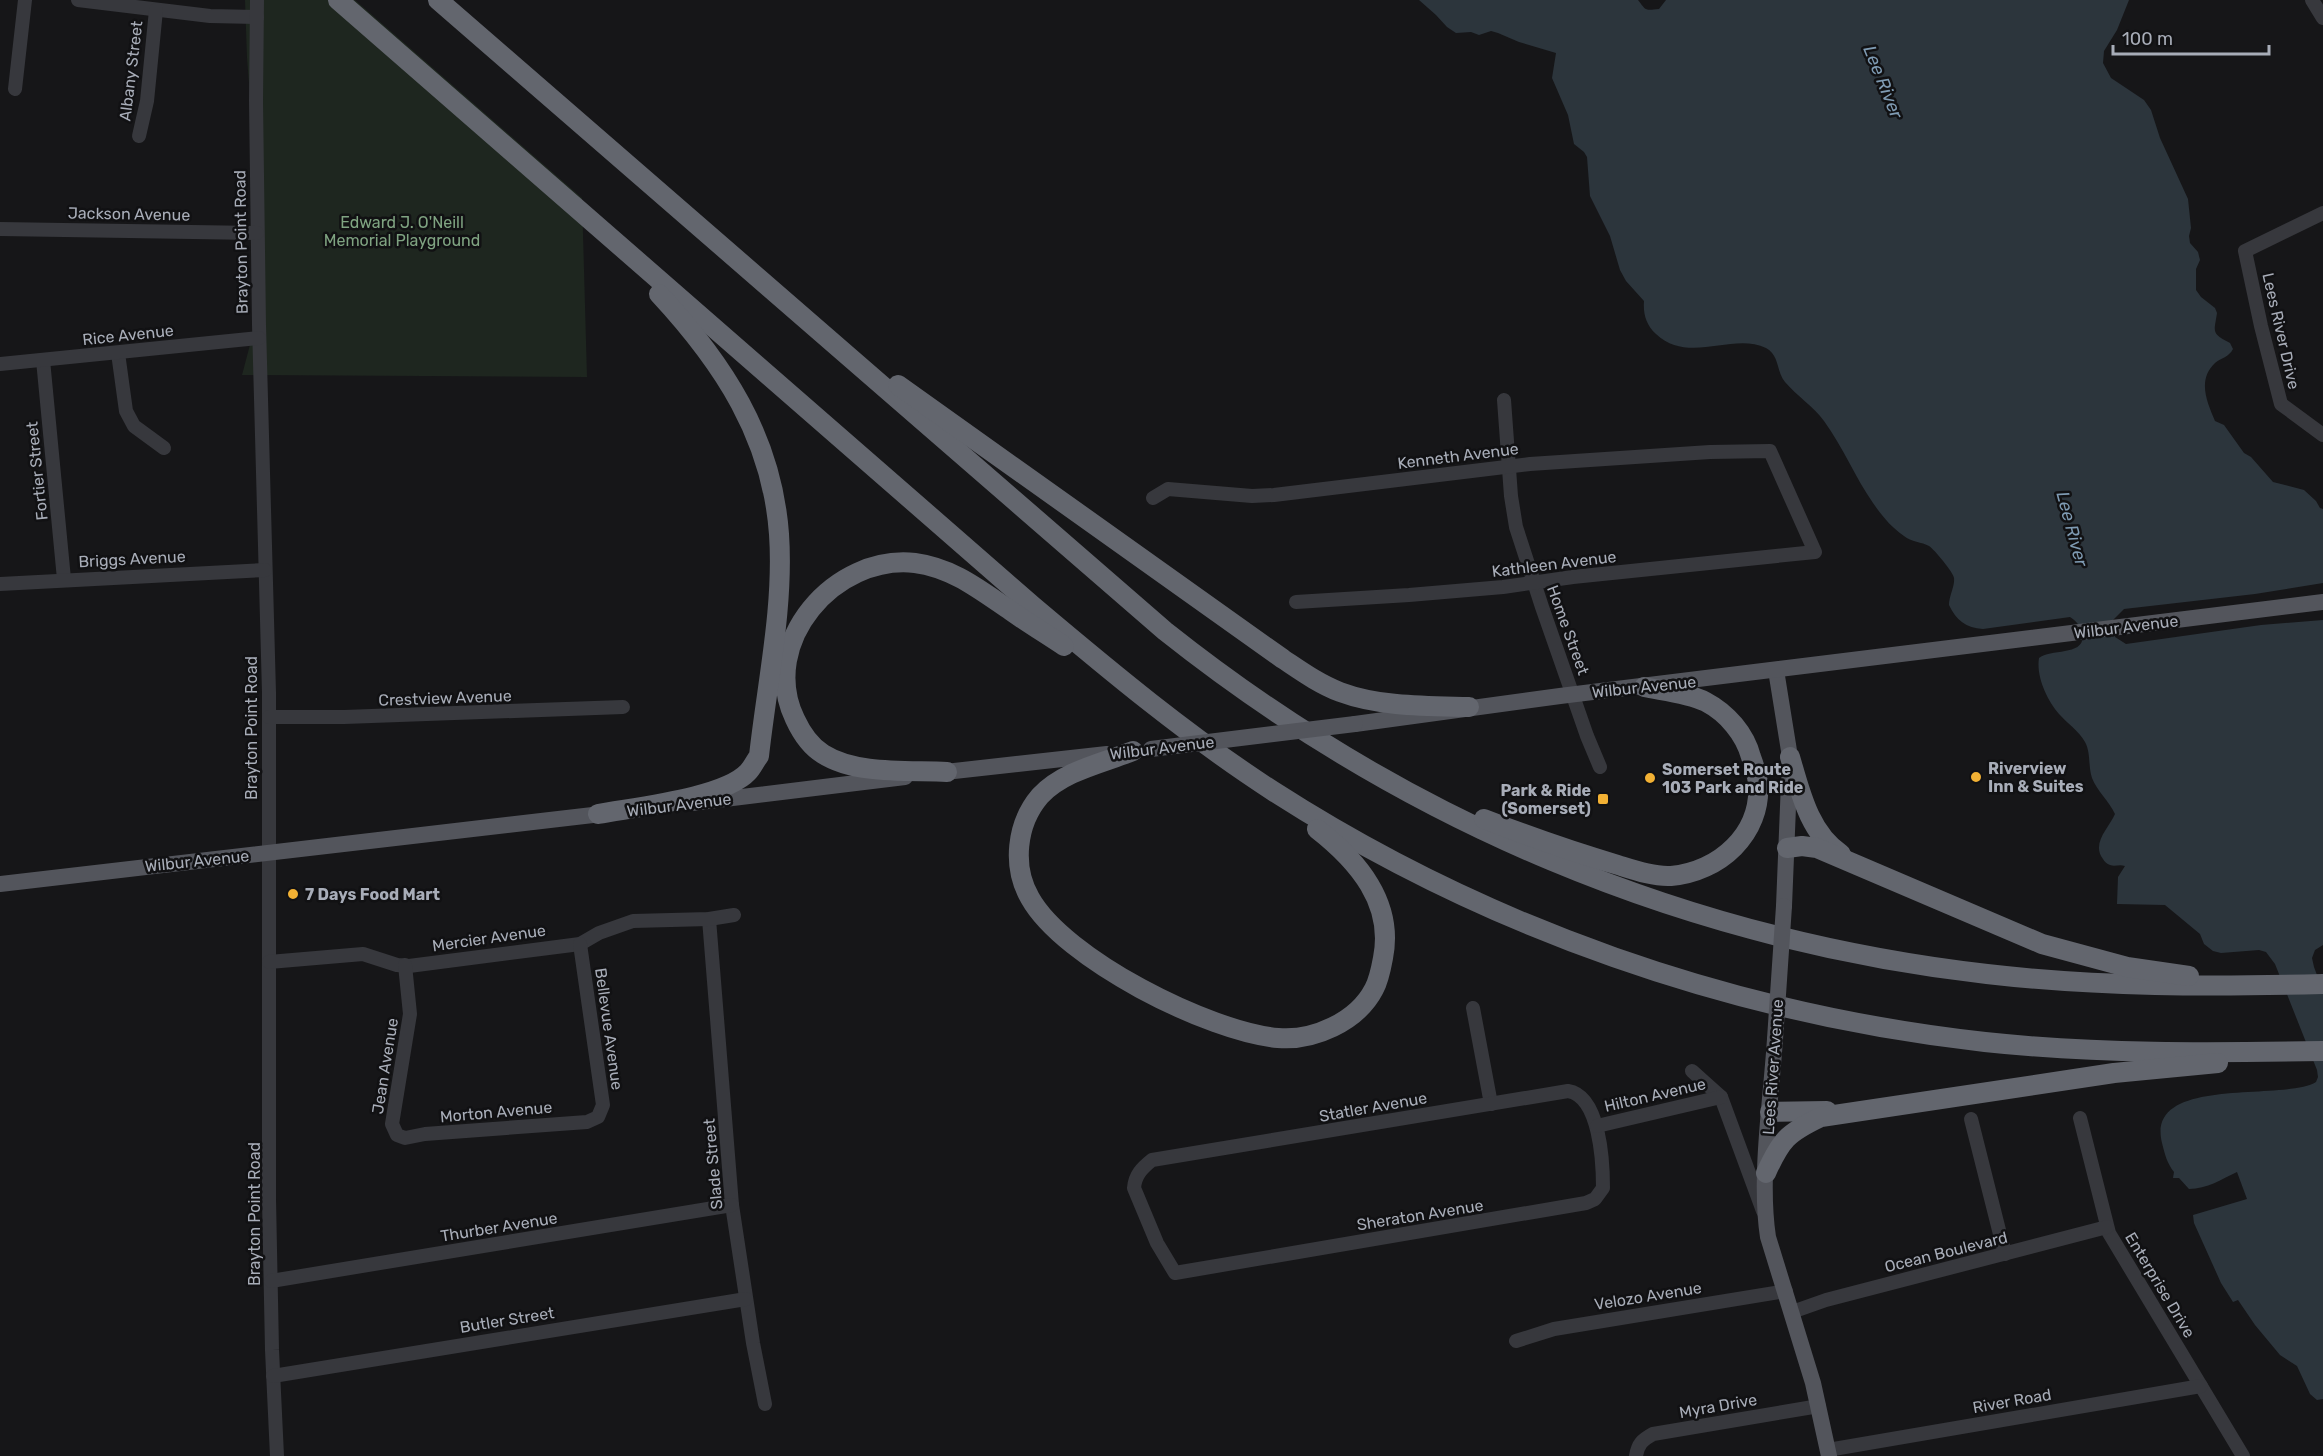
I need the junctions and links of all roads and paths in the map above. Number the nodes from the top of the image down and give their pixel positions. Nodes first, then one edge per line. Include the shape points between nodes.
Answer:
1 (25, 0) edge
2 (78, 0) edge
3 (257, 0) edge
4 (338, 0) edge
5 (438, 0) edge
6 (2312, 0) edge
7 (156, 10) junction
8 (257, 17) junction
9 (2323, 18) edge
10 (15, 89) dead end
11 (139, 136) dead end
12 (2323, 213) edge
13 (590, 219) junction
14 (0, 229) edge
15 (257, 233) junction
16 (792, 309) junction
17 (259, 338) junction
18 (118, 353) junction
19 (43, 360) junction
20 (0, 364) edge
21 (1504, 400) dead end
22 (2323, 435) edge
23 (164, 448) dead end
24 (1510, 466) junction
25 (1153, 498) dead end
26 (1815, 552) joint
27 (265, 570) junction
28 (64, 579) junction
29 (1534, 582) junction
30 (0, 584) edge
31 (1296, 602) dead end
32 (2323, 602) edge
33 (1776, 670) junction
34 (1644, 687) junction
35 (1574, 694) junction
36 (1150, 703) junction
37 (623, 707) dead end
38 (1469, 707) junction
39 (268, 717) junction
40 (1142, 750) junction
41 (1790, 757) junction
42 (1600, 767) dead end
43 (1242, 770) junction
44 (947, 772) junction
45 (1383, 779) junction
46 (598, 814) junction
47 (1787, 848) junction
48 (268, 854) junction
49 (1861, 866) junction
50 (0, 884) edge
51 (734, 915) dead end
52 (709, 919) junction
53 (580, 944) junction
54 (269, 962) junction
55 (405, 965) junction
56 (2323, 984) edge
57 (2263, 986) junction
58 (1473, 1008) dead end
59 (2294, 1051) junction
60 (2323, 1051) edge
61 (1692, 1071) dead end
62 (1720, 1097) junction
63 (1491, 1104) junction
64 (1872, 1110) junction
65 (1770, 1112) junction
66 (598, 1117) joint
67 (2080, 1118) dead end
68 (1971, 1119) dead end
69 (1597, 1126) junction
70 (396, 1135) joint
71 (1766, 1173) junction
72 (732, 1205) junction
73 (1765, 1217) junction
74 (2107, 1227) junction
75 (2005, 1254) junction
76 (1175, 1273) joint
77 (271, 1281) junction
78 (1786, 1292) junction
79 (746, 1299) junction
80 (1792, 1312) junction
81 (1516, 1341) dead end
82 (273, 1376) junction
83 (2201, 1386) junction
84 (765, 1404) dead end
85 (1819, 1406) junction
86 (1828, 1453) edge
87 (277, 1456) edge
88 (1636, 1456) edge
89 (2243, 1456) edge

1 - 10 street
2 - 7 street
3 - 8 street, Brayton Point Road
4 - 13 highway
5 - 16 highway
6 - 9 street
7 - 8 street
7 - 11 street, Albany Street via 147,101
8 - 15 street, Brayton Point Road
12 - 22 street, Lees River Drive via 2245,250 2281,404
13 - 36 highway via 1033,606
13 - 46 highway via 695,336 731,386 759,441 779,536 778,597 759,756 748,772 704,794
14 - 15 street, Jackson Avenue
15 - 17 street, Brayton Point Road
16 - 38 highway via 1312,678 1340,692 1378,700
16 - 45 highway via 1164,631 1263,704
17 - 18 street, Rice Avenue
17 - 27 street, Brayton Point Road
18 - 19 street, Rice Avenue
18 - 23 street via 126,411 134,426
19 - 20 street, Rice Avenue
19 - 28 street, Fortier Street
21 - 24 street, Home Street
24 - 25 street, Kenneth Avenue via 1274,495 1168,489
24 - 26 street, Kenneth Avenue via 1770,451
24 - 29 street, Home Street via 1516,527
26 - 29 street, Kathleen Avenue
27 - 28 street, Briggs Avenue
27 - 39 street, Brayton Point Road
28 - 30 street, Briggs Avenue
29 - 31 street, Kathleen Avenue via 1409,596
29 - 35 street, Home Street
32 - 33 main road, Wilbur Avenue
33 - 34 main road, Wilbur Avenue
33 - 41 main road, Lees River Avenue
34 - 35 main road, Wilbur Avenue
34 - 45 highway via 1706,702 1732,723 1749,749 1758,784 1751,822 1744,837 1730,851 1703,868 1668,876 1642,872 1539,839
35 - 38 main road, Wilbur Avenue
35 - 42 street, Home Street
36 - 43 highway
36 - 44 highway via 952,573 899,562 848,576 819,599 797,628 784,677 790,710 809,741 841,762 860,768
37 - 39 street, Crestview Avenue
38 - 40 main road, Wilbur Avenue, bridge
39 - 48 street, Brayton Point Road
40 - 43 highway via 1073,774 1041,795 1032,806 1018,851 1022,881 1030,900 1059,932 1113,973 1147,992 1212,1021 1256,1034 1278,1038 1315,1035 1349,1017 1374,990 1386,945 1383,915 1372,887 1345,852
40 - 44 main road, Wilbur Avenue
41 - 47 main road, Lees River Avenue
41 - 49 highway via 1805,808 1818,830 1837,851
43 - 59 highway via 1372,849 1474,900 1588,948 1724,992 1872,1026 1985,1042 2137,1052
44 - 46 main road, Wilbur Avenue
45 - 57 highway via 1483,831 1587,877 1695,914 1803,943 1915,965 2028,979 2121,985
46 - 48 main road, Wilbur Avenue
47 - 49 highway via 1816,848
47 - 65 main road, Lees River Avenue, bridge
48 - 50 main road, Wilbur Avenue
48 - 54 street, Brayton Point Road
49 - 57 highway via 2042,944 2127,967
51 - 52 street, Mercier Avenue
52 - 53 street, Mercier Avenue via 633,921
52 - 72 street, Slade Street
53 - 55 street, Mercier Avenue
53 - 66 street, Bellevue Avenue via 603,1105
54 - 55 street, Mercier Avenue via 363,954
54 - 77 street, Brayton Point Road
55 - 70 street, Jean Avenue via 410,1014 392,1124
56 - 57 highway
58 - 63 street
59 - 60 highway
59 - 64 highway
61 - 62 street
62 - 69 street, Hilton Avenue
62 - 73 street
63 - 69 street, Statler Avenue via 1575,1092 1588,1105
63 - 76 street, Statler Avenue via 1152,1160 1140,1170 1134,1188 1157,1244
64 - 65 highway
64 - 71 highway via 1821,1117 1799,1128 1778,1145
65 - 71 main road, Lees River Avenue
66 - 70 street, Morton Avenue via 587,1122 405,1138
67 - 74 street, Enterprise Drive
68 - 75 street
69 - 76 street, Sheraton Avenue via 1603,1188 1586,1203
71 - 73 main road, Lees River Avenue
72 - 77 street, Thurber Avenue
72 - 79 street, Slade Street
73 - 78 main road, Lees River Avenue
74 - 75 street, Ocean Boulevard
74 - 83 street, Enterprise Drive
75 - 80 street, Ocean Boulevard
77 - 82 street, Brayton Point Road
78 - 80 main road, Lees River Avenue
78 - 81 street, Velozo Avenue via 1554,1329
79 - 82 street, Butler Street
79 - 84 street, Slade Street
80 - 85 main road, Lees River Avenue
82 - 87 street, Brayton Point Road
83 - 86 street, River Road
83 - 89 street, Enterprise Drive
85 - 86 main road, Lees River Avenue
85 - 88 street, Myra Drive via 1653,1434 1642,1439

